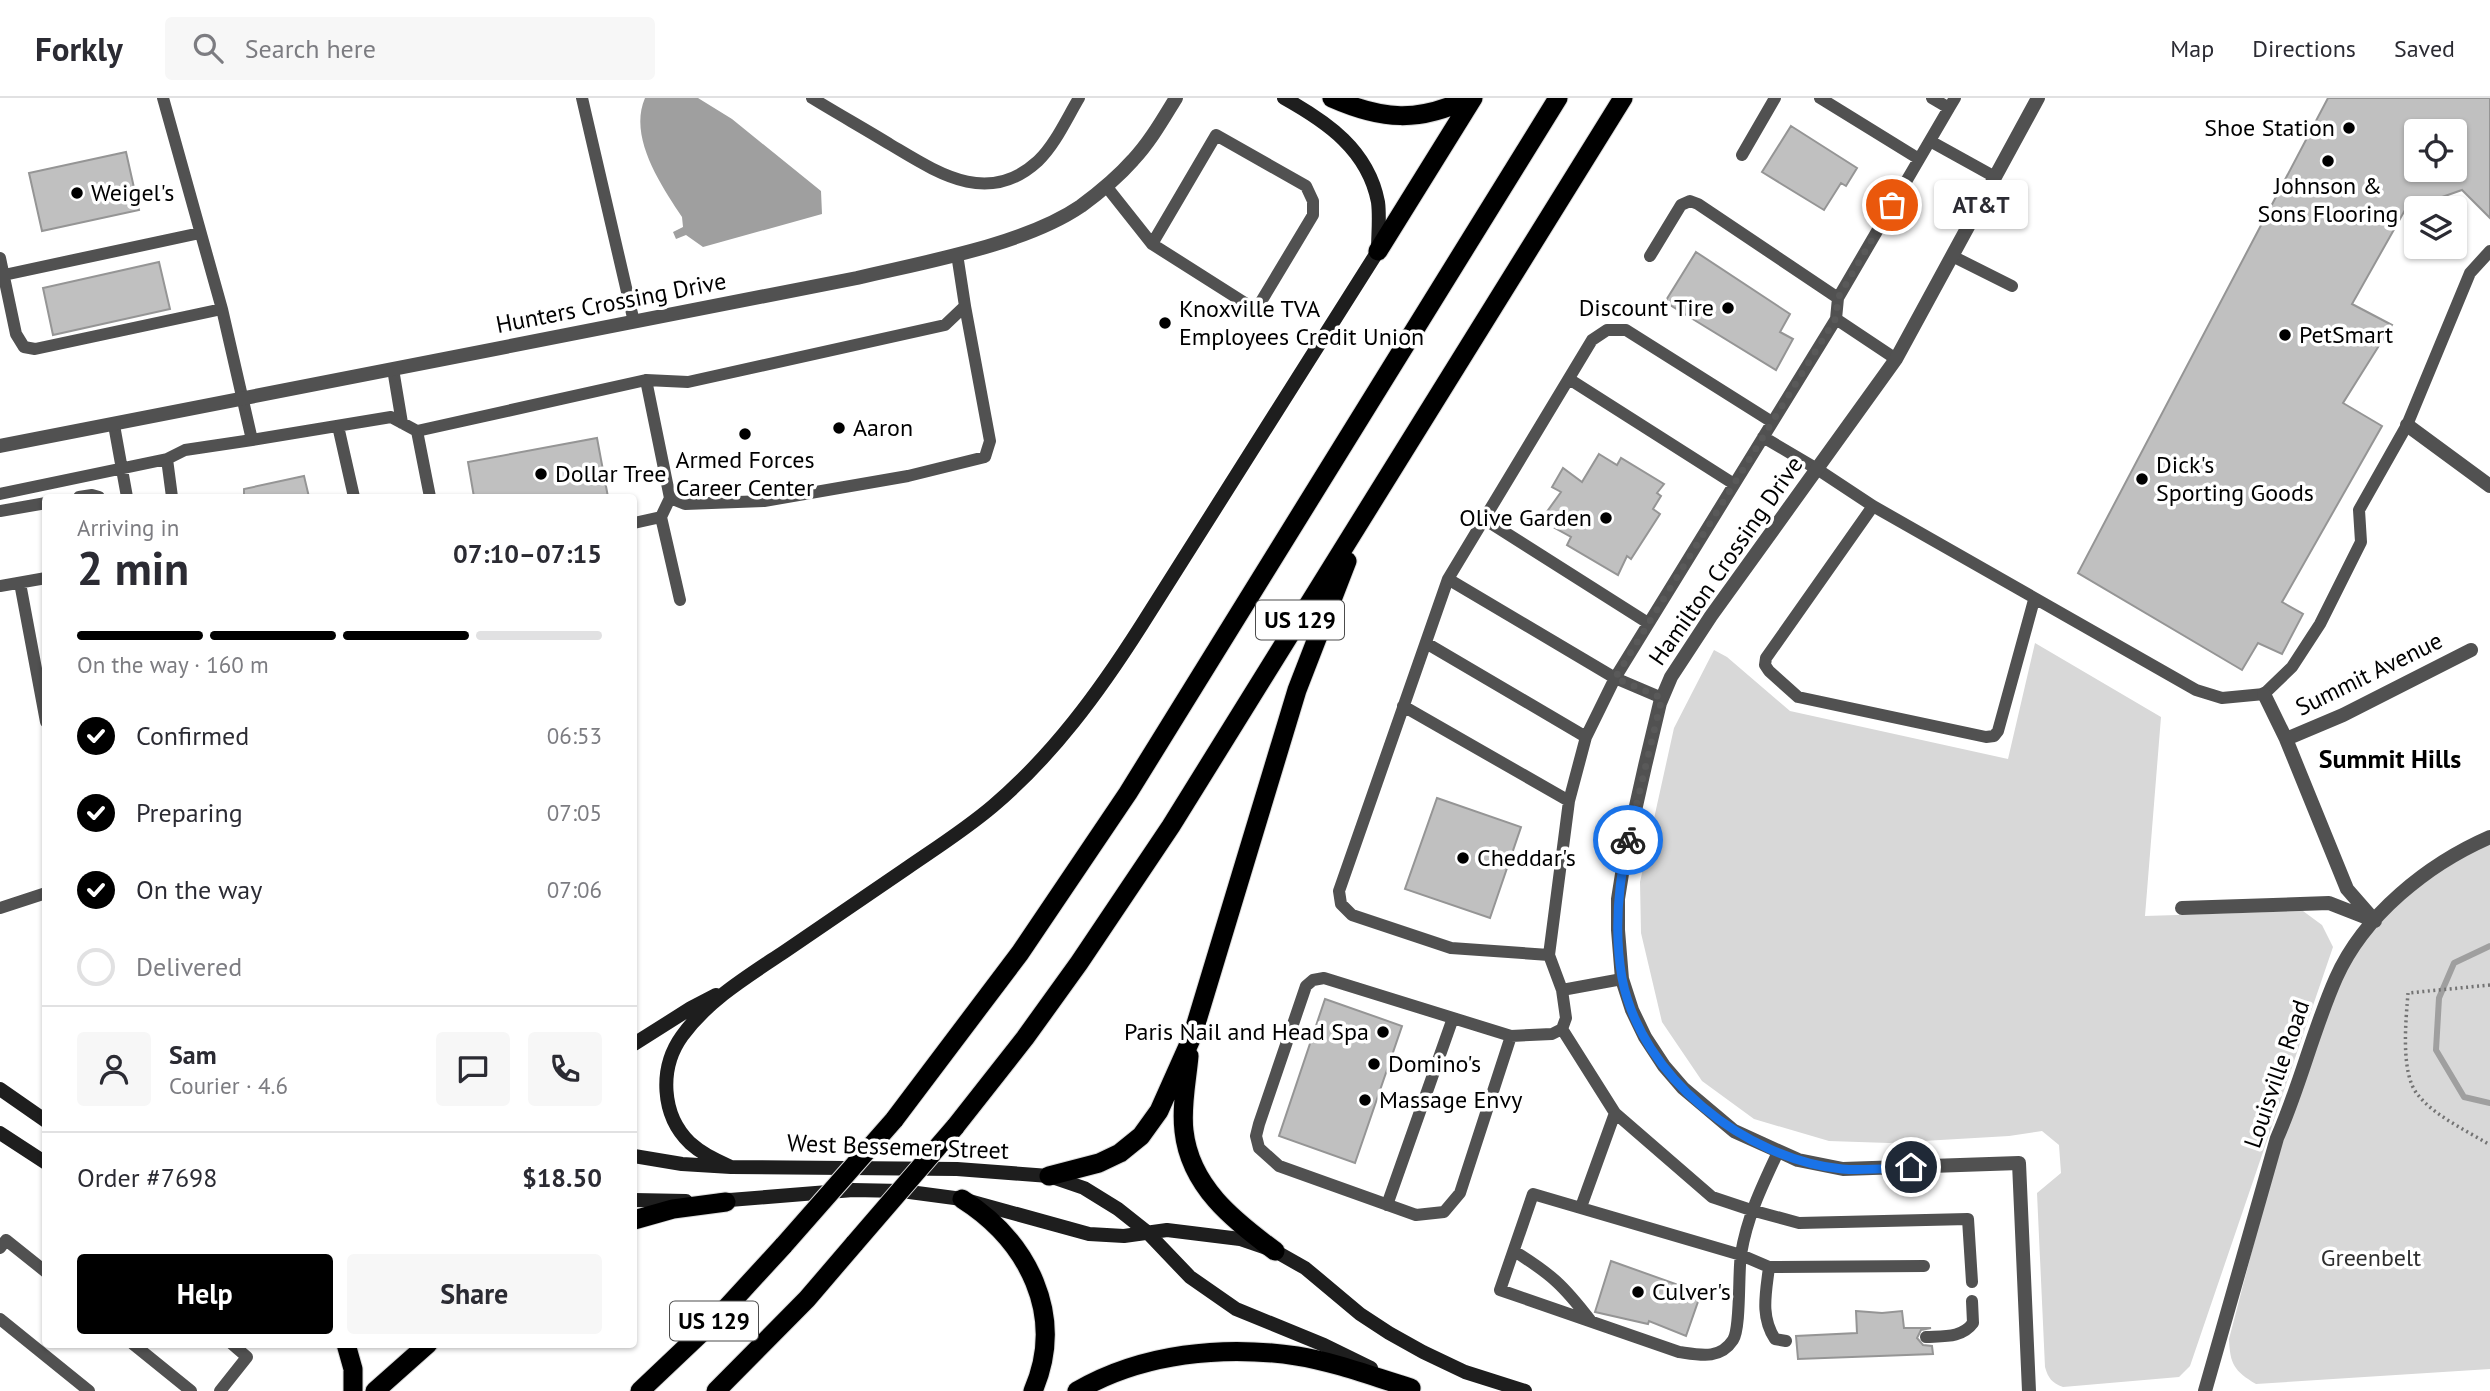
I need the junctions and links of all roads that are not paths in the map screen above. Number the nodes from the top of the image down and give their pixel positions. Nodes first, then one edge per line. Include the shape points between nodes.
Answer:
1 (163, 98) edge
2 (582, 98) edge
3 (812, 98) edge
4 (1080, 98) edge
5 (1176, 98) edge
6 (1284, 98) edge
7 (1332, 98) edge
8 (1471, 98) edge
9 (1558, 98) edge
10 (1623, 98) edge
11 (1775, 98) edge
12 (1820, 98) edge
13 (1932, 98) edge
14 (2038, 98) edge
15 (1952, 103) edge
16 (1930, 141) junction
17 (1742, 155) dead end
18 (1919, 159) junction
19 (1995, 177) junction
20 (1107, 186) junction
21 (201, 233) junction
22 (1152, 244) junction
23 (1378, 251) junction
24 (2490, 251) edge
25 (957, 254) junction
26 (1650, 256) dead end
27 (1952, 256) junction
28 (0, 258) edge
29 (4, 275) junction
30 (2012, 286) dead end
31 (1838, 298) junction
32 (965, 306) junction
33 (222, 309) junction
34 (1836, 318) junction
35 (634, 322) junction
36 (1896, 359) junction
37 (393, 369) junction
38 (1569, 379) junction
39 (646, 380) junction
40 (244, 398) junction
41 (1772, 422) junction
42 (402, 423) junction
43 (114, 425) junction
44 (2407, 425) junction
45 (338, 426) junction
46 (418, 431) junction
47 (1763, 437) junction
48 (252, 440) junction
49 (0, 446) edge
50 (167, 459) junction
51 (121, 468) junction
52 (1817, 469) junction
53 (1734, 484) junction
54 (2490, 486) edge
55 (0, 494) edge
56 (126, 494) edge
57 (172, 494) edge
58 (353, 494) edge
59 (428, 494) edge
60 (670, 498) junction
61 (42, 504) edge
62 (1873, 506) junction
63 (0, 511) edge
64 (1367, 512) junction
65 (662, 517) junction
66 (1484, 519) junction
67 (637, 522) edge
68 (1448, 579) junction
69 (42, 580) edge
70 (20, 583) junction
71 (0, 586) edge
72 (680, 600) dead end
73 (2034, 600) junction
74 (1648, 623) junction
75 (1426, 643) junction
76 (2471, 650) dead end
77 (1615, 678) junction
78 (2264, 694) junction
79 (1662, 698) junction
80 (42, 701) edge
81 (1404, 706) junction
82 (1586, 737) junction
83 (2286, 739) junction
84 (1569, 801) junction
85 (2490, 837) edge
86 (42, 895) edge
87 (0, 908) edge
88 (2182, 908) dead end
89 (2375, 921) junction
90 (1549, 955) junction
91 (1622, 979) junction
92 (733, 987) junction
93 (1563, 990) junction
94 (1453, 1018) junction
95 (1562, 1029) junction
96 (1192, 1037) junction
97 (1511, 1037) junction
98 (637, 1042) edge
99 (0, 1088) edge
100 (1615, 1113) junction
101 (42, 1118) edge
102 (0, 1133) edge
103 (1778, 1152) junction
104 (637, 1156) edge
105 (42, 1161) edge
106 (731, 1167) junction
107 (1049, 1176) junction
108 (962, 1199) junction
109 (637, 1200) edge
110 (726, 1202) junction
111 (1387, 1205) junction
112 (1581, 1207) junction
113 (1751, 1210) junction
114 (637, 1219) edge
115 (1147, 1231) junction
116 (0, 1248) edge
117 (1275, 1251) junction
118 (1514, 1251) junction
119 (1741, 1255) junction
120 (1924, 1266) dead end
121 (1769, 1267) junction
122 (42, 1269) edge
123 (1972, 1282) dead end
124 (1972, 1301) dead end
125 (0, 1319) edge
126 (1591, 1322) junction
127 (1926, 1337) dead end
128 (1786, 1341) dead end
129 (138, 1348) edge
130 (237, 1348) edge
131 (346, 1348) edge
132 (423, 1348) edge
133 (1415, 1389) edge
134 (89, 1391) edge
135 (191, 1391) edge
136 (220, 1391) edge
137 (353, 1391) edge
138 (375, 1391) edge
139 (640, 1391) edge
140 (716, 1391) edge
141 (1032, 1391) edge
142 (1077, 1391) edge
143 (1525, 1391) edge
144 (2029, 1391) edge
145 (2204, 1391) edge

1 - 21 lane
2 - 35 lane
3 - 4 lane via 941,175 968,183 996,183 1017,176 1038,160
5 - 20 street, Hunters Crossing Drive via 1135,158
6 - 23 main road via 1318,117 1360,157 1378,205
7 - 8 highway via 1398,117 1446,110
8 - 23 highway
9 - 139 highway, US 129, bridge via 1128,793 1020,953 894,1120 717,1318
10 - 64 highway, US 129
11 - 17 lane
12 - 18 lane
13 - 15 lane
14 - 19 street, Hamilton Crossing Drive
15 - 16 lane
16 - 18 lane
16 - 19 lane
18 - 31 lane
19 - 27 street, Hamilton Crossing Drive
20 - 22 lane
20 - 25 street, Hunters Crossing Drive via 1044,225
21 - 29 lane
21 - 33 lane
22 - 22 lane via 1256,310 1313,215 1312,201 1306,186 1216,135
23 - 92 main road via 1135,637 1071,726 993,806
24 - 44 lane via 2470,273
25 - 32 lane
25 - 35 street, Hunters Crossing Drive
26 - 31 lane via 1681,205 1690,201
27 - 30 lane
27 - 36 street, Hamilton Crossing Drive
28 - 29 lane
29 - 33 lane via 16,334 24,347 35,349
31 - 34 lane
32 - 39 lane via 945,325 688,382
32 - 60 lane via 990,441 985,457 908,476 764,501 685,504
33 - 40 lane
34 - 36 lane
34 - 41 lane
35 - 37 street, Hunters Crossing Drive
36 - 52 street, Hamilton Crossing Drive
37 - 40 street, Hunters Crossing Drive
37 - 42 lane
38 - 41 lane via 1592,340 1607,330 1626,330
38 - 53 lane
38 - 66 lane
39 - 46 lane
39 - 60 lane
40 - 43 street, Hunters Crossing Drive
40 - 48 lane
41 - 47 lane
42 - 45 lane via 391,417
42 - 46 lane
43 - 49 street, Hunters Crossing Drive
43 - 51 lane
44 - 54 street
44 - 78 lane via 2359,510 2361,542 2320,624 2292,667
45 - 48 lane
45 - 58 lane
46 - 59 lane
47 - 52 lane
47 - 53 lane
48 - 50 lane via 184,450
50 - 51 lane
50 - 57 lane
51 - 55 lane
51 - 56 lane
52 - 62 lane
52 - 79 street, Hamilton Crossing Drive via 1699,635
53 - 74 lane
60 - 65 lane
61 - 63 lane
62 - 73 lane
62 - 73 lane via 1766,658 1769,671 1798,696 1994,736
64 - 96 highway via 1297,690
64 - 140 highway, US 129, bridge via 1171,826 1025,1038 955,1127 807,1298
65 - 67 lane
65 - 72 lane
66 - 68 lane
66 - 74 lane
68 - 75 lane
68 - 77 lane
69 - 70 lane
70 - 71 lane
70 - 80 lane
73 - 78 lane via 2196,690 2222,698
74 - 77 lane
75 - 81 lane
75 - 82 lane
76 - 83 street, Summit Avenue
77 - 79 lane
77 - 82 lane
78 - 83 street
79 - 91 street, Hamilton Crossing Drive via 1618,899
81 - 84 lane
81 - 90 lane via 1339,891 1341,904 1352,915 1451,948
82 - 84 lane
83 - 89 street via 2347,889
84 - 90 lane
85 - 89 street, Louisville Road via 2427,873
86 - 87 lane
88 - 89 street via 2329,902
89 - 145 street, Louisville Road via 2337,975 2319,1020 2277,1138
90 - 93 lane
91 - 93 lane
91 - 103 street, Hamilton Crossing Drive via 1646,1037 1683,1088 1734,1131
92 - 98 main road via 691,1007
92 - 106 main road via 682,1036 670,1060 666,1090 675,1124 688,1141
93 - 95 lane via 1566,1018
94 - 97 lane
94 - 111 lane
94 - 111 lane via 1324,978 1306,986 1259,1124 1259,1148 1279,1166
95 - 97 lane
95 - 100 lane
96 - 107 highway via 1159,1111 1141,1136 1099,1163
96 - 117 highway via 1184,1103 1188,1155 1217,1203
97 - 111 lane via 1455,1201 1444,1212 1430,1215
99 - 101 main road
100 - 112 lane
100 - 113 lane via 1712,1197
102 - 105 main road
103 - 113 lane
103 - 144 street, Hamilton Crossing Drive via 1843,1169 2019,1163
104 - 106 main road, West Bessemer Street
106 - 107 main road, West Bessemer Street via 957,1169
107 - 115 main road, West Bessemer Street via 1084,1188
108 - 110 main road, West Bessemer Street via 853,1190
108 - 115 main road, West Bessemer Street via 1090,1234 1124,1236
108 - 141 highway via 1010,1240 1028,1266 1039,1294 1045,1350
109 - 110 main road, West Bessemer Street
110 - 114 highway
112 - 118 lane via 1533,1194
112 - 119 lane
113 - 119 lane
113 - 123 lane via 1799,1223 1968,1219
115 - 117 main road, West Bessemer Street via 1210,1234
115 - 133 main road, West Bessemer Street via 1190,1277 1236,1309
116 - 122 lane via 6,1240
117 - 143 main road, West Bessemer Street via 1305,1268 1389,1333 1465,1372
118 - 126 lane via 1564,1286
118 - 126 lane via 1500,1290
119 - 121 lane
119 - 126 lane via 1735,1337 1725,1350 1707,1357 1679,1352
120 - 121 lane
121 - 128 lane via 1764,1312 1776,1339
124 - 127 lane via 1973,1323 1967,1332
125 - 134 lane
129 - 135 lane
130 - 136 lane via 247,1357
131 - 137 highway
132 - 138 highway
133 - 142 highway via 1299,1356 1223,1352 1127,1368

